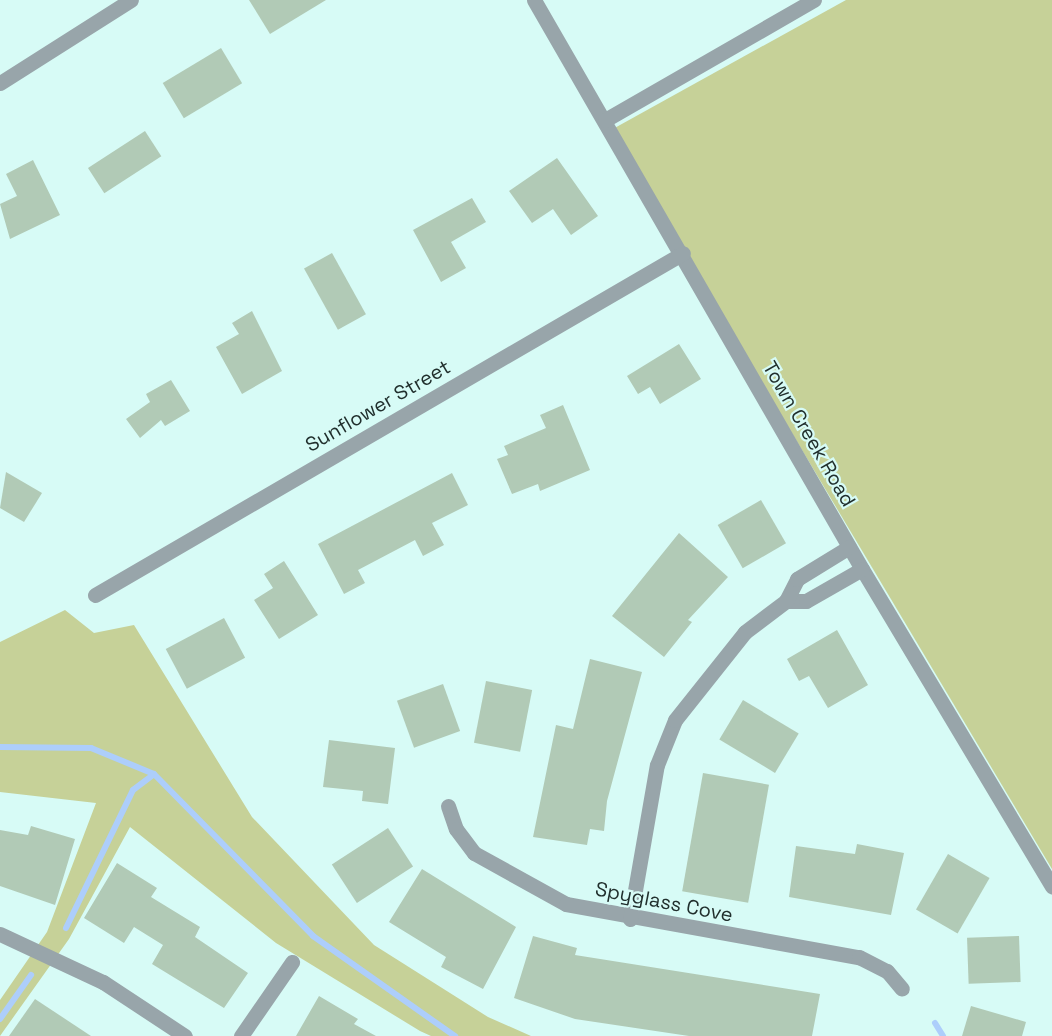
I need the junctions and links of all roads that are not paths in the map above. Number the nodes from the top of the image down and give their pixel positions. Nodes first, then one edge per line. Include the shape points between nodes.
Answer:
1 (131, 0) edge
2 (534, 0) edge
3 (814, 0) edge
4 (0, 83) edge
5 (604, 120) junction
6 (683, 253) junction
7 (849, 547) junction
8 (862, 569) junction
9 (95, 595) dead end
10 (786, 602) junction
11 (448, 806) dead end
12 (1052, 886) edge
13 (630, 920) junction
14 (0, 934) edge
15 (292, 962) dead end
16 (902, 989) dead end
17 (185, 1036) edge
18 (241, 1036) edge

1 - 4 street
2 - 5 street, Town Creek Road
3 - 5 street
5 - 6 street, Town Creek Road
6 - 7 street, Town Creek Road
6 - 9 street, Sunflower Street
7 - 8 street, Town Creek Road
7 - 10 street via 796,579
8 - 10 street via 806,602
8 - 12 street, Town Creek Road
10 - 13 street via 745,632 675,720 657,765
11 - 13 street, Spyglass Cove via 474,853 510,878 566,904
13 - 16 street, Spyglass Cove via 860,957 886,971
14 - 17 street via 103,982
15 - 18 street

